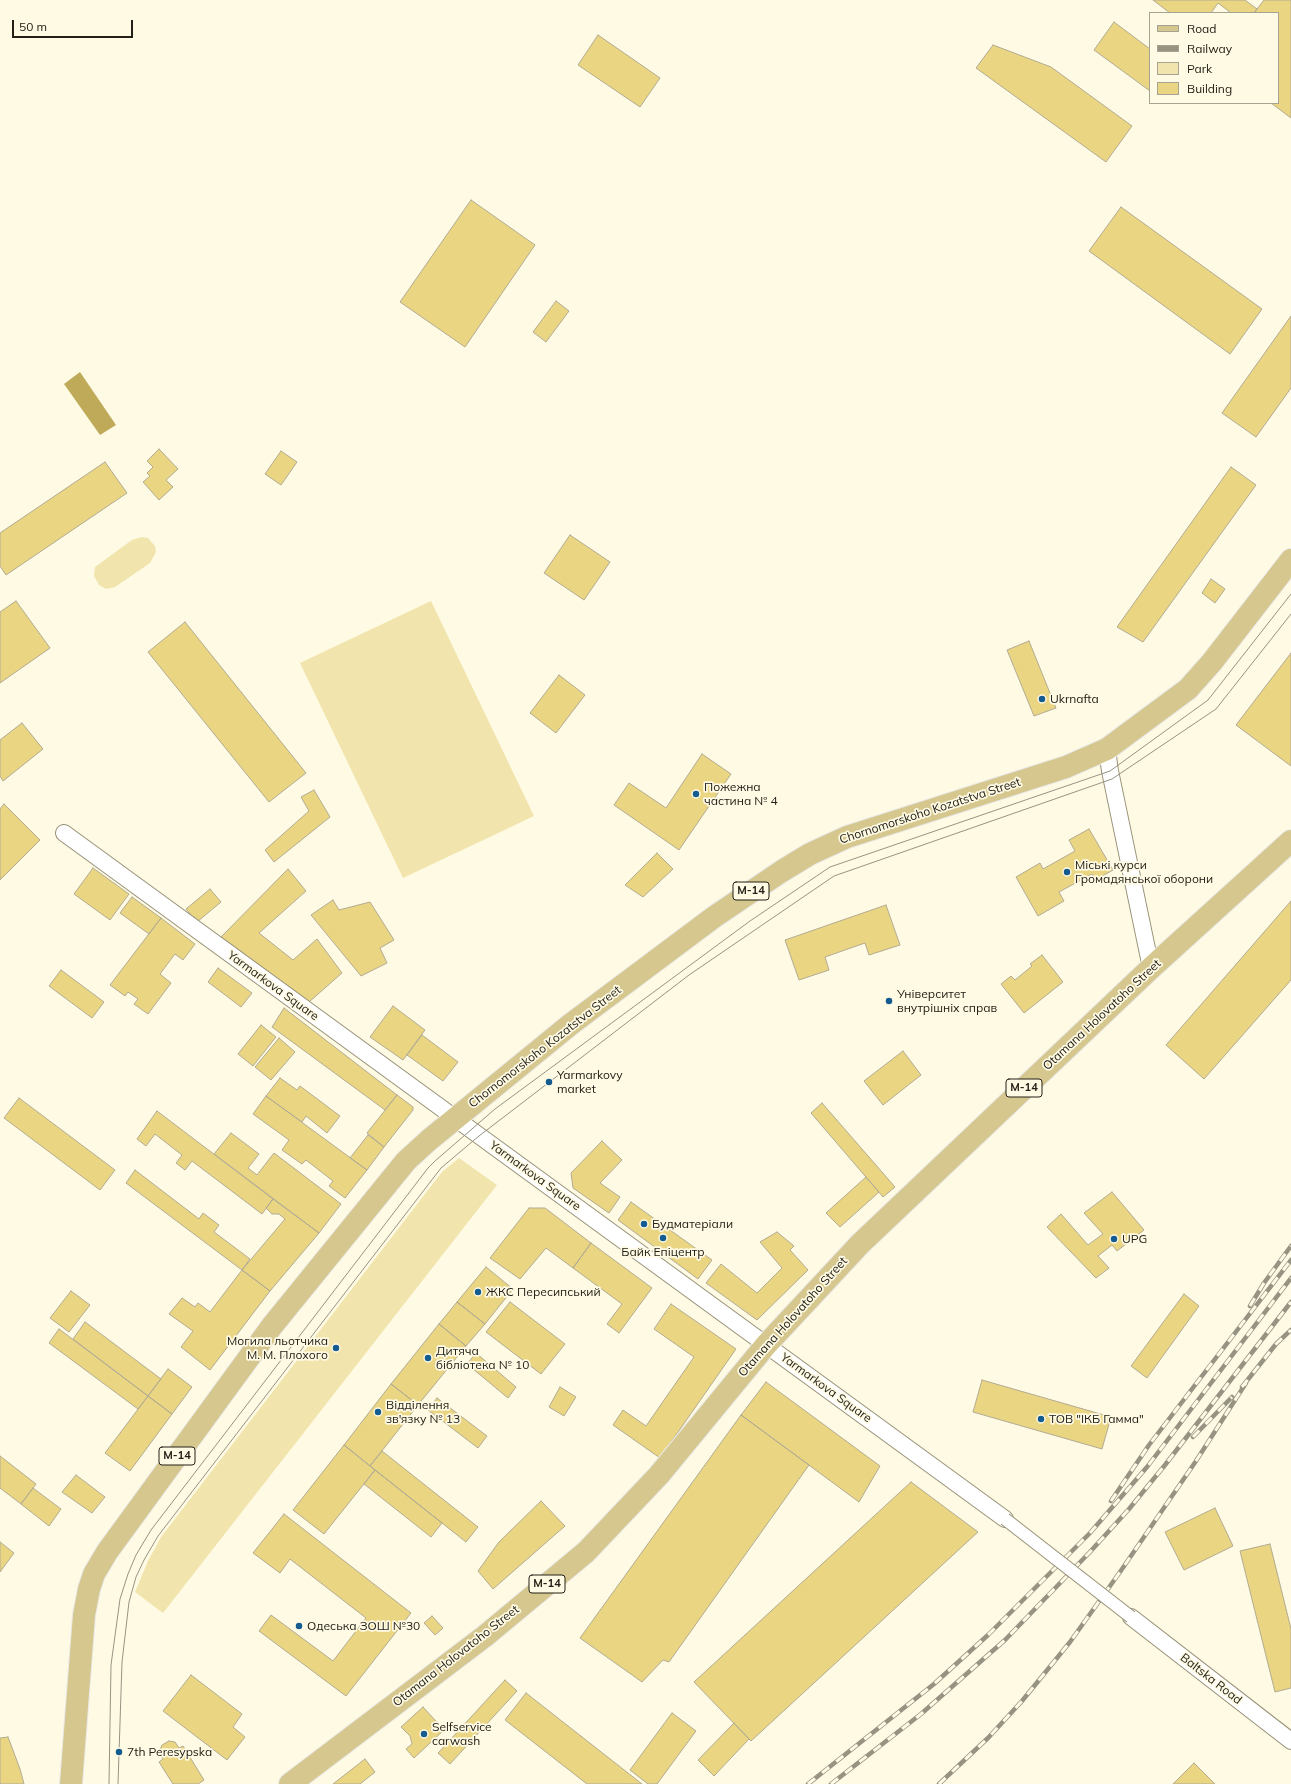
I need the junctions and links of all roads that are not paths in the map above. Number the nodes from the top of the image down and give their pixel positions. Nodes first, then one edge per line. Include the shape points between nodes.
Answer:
1 (1291, 560) edge
2 (1107, 749) junction
3 (64, 834) dead end
4 (1291, 841) edge
5 (1152, 968) junction
6 (455, 1118) junction
7 (766, 1345) junction
8 (1005, 1519) joint
9 (1131, 1617) joint
10 (1291, 1741) edge
11 (71, 1784) edge
12 (290, 1784) edge

1 - 2 main road, Chornomorskoho Kozatstva Street / М-14 via 1188,689
2 - 5 street
2 - 6 main road, Chornomorskoho Kozatstva Street / М-14 via 1066,767 847,837 810,854 714,916 571,1024
3 - 6 street, Yarmarkova Square
4 - 5 main road, Otamana Holovatoho Street / М-14
5 - 7 main road, Otamana Holovatoho Street / М-14 via 860,1244
6 - 7 street, Yarmarkova Square
6 - 11 main road, Chornomorskoho Kozatstva Street / М-14 via 406,1161 272,1326 107,1552 94,1574 84,1614
7 - 8 street, Yarmarkova Square
7 - 12 main road, Otamana Holovatoho Street / М-14 via 659,1475 586,1552 485,1636
8 - 9 street, bridge
9 - 10 street, Baltska Road

